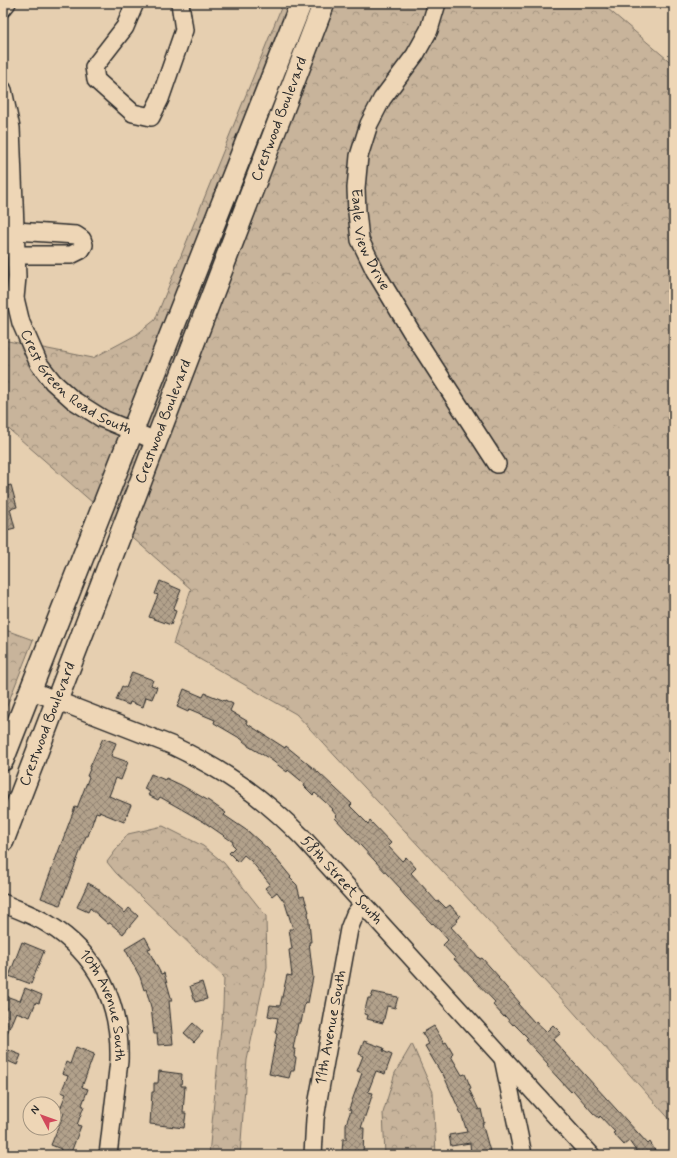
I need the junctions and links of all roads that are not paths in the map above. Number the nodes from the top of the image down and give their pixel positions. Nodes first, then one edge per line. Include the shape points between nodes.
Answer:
1 (7, 3) edge
2 (135, 3) edge
3 (180, 3) edge
4 (301, 3) edge
5 (324, 3) edge
6 (437, 3) edge
7 (3, 8) edge
8 (3, 90) edge
9 (9, 232) edge
10 (16, 255) junction
11 (132, 431) junction
12 (156, 441) junction
13 (497, 464) dead end
14 (30, 690) junction
15 (57, 701) junction
16 (3, 760) edge
17 (3, 841) edge
18 (3, 903) edge
19 (363, 904) junction
20 (503, 1058) junction
21 (108, 1155) edge
22 (313, 1155) edge
23 (523, 1155) edge
24 (591, 1155) edge

1 - 7 street
2 - 3 street via 125,27 94,67 96,80 132,113 151,117 160,99 184,30
4 - 11 main road, Crestwood Boulevard
5 - 12 main road, Crestwood Boulevard
6 - 13 street, Eagle View Drive via 429,30 415,56 382,99 369,124 359,156 356,188 360,240 375,271 411,331
8 - 9 street, Crest Green Road South via 11,128
9 - 10 street, Crest Green Road South
9 - 10 street via 76,235 82,239 84,245 71,256
10 - 11 street, Crest Green Road South via 15,298 21,323 39,364 53,382 73,400 103,419
11 - 12 street, Crest Green Road South
11 - 14 main road, Crestwood Boulevard
12 - 15 main road, Crestwood Boulevard
14 - 15 street, 58th Street South
14 - 16 main road, Crestwood Boulevard
15 - 17 main road, Crestwood Boulevard
15 - 19 street, 58th Street South via 171,745 237,781 288,823
18 - 21 street, 10th Avenue South via 47,923 71,941 100,975 106,988 116,1016 120,1046
19 - 20 street, 58th Street South
19 - 22 street, 11th Avenue South via 355,914 349,929 316,1113
20 - 23 street
20 - 24 street, 58th Street South

